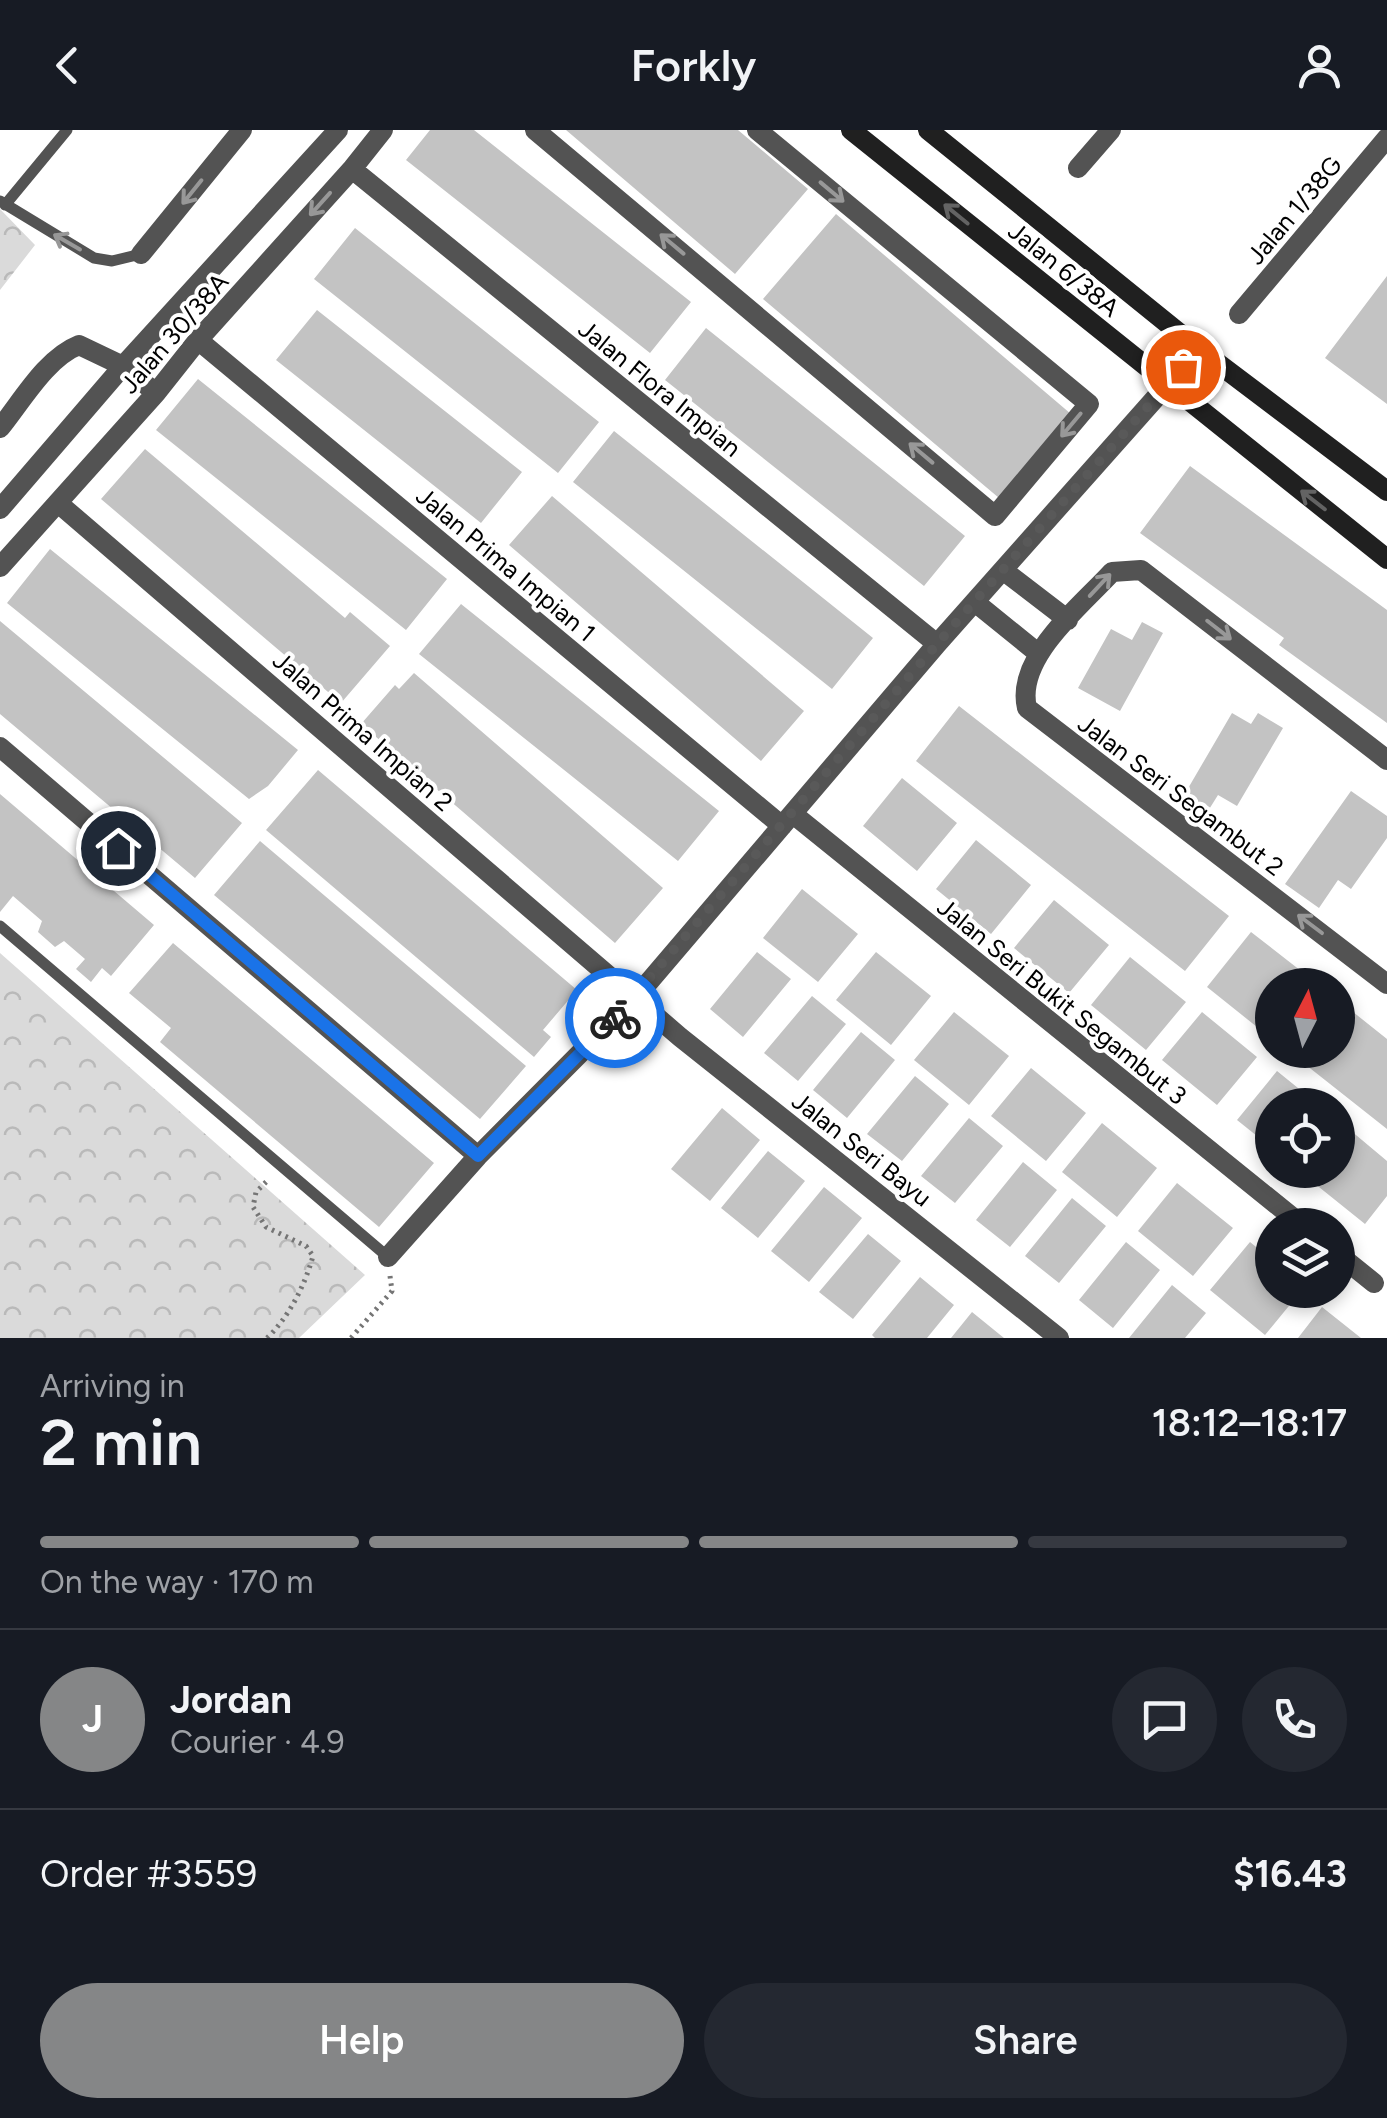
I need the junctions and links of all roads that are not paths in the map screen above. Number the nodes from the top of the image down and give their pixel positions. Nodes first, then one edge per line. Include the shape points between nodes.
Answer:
1 (67, 130) edge
2 (242, 130) edge
3 (338, 130) edge
4 (383, 130) edge
5 (535, 130) edge
6 (757, 130) edge
7 (851, 130) edge
8 (928, 130) edge
9 (1111, 130) edge
10 (1387, 138) edge
11 (1078, 168) dead end
12 (352, 169) junction
13 (2, 203) edge
14 (141, 254) joint
15 (1239, 314) dead end
16 (198, 340) junction
17 (1199, 349) junction
18 (123, 366) junction
19 (1168, 386) junction
20 (156, 394) junction
21 (0, 428) edge
22 (1387, 492) edge
23 (58, 502) junction
24 (0, 510) edge
25 (1387, 558) edge
26 (0, 567) edge
27 (1004, 571) junction
28 (976, 603) junction
29 (1068, 620) junction
30 (937, 644) junction
31 (1039, 654) junction
32 (0, 747) edge
33 (1387, 760) edge
34 (787, 820) junction
35 (0, 926) edge
36 (1387, 984) edge
37 (636, 997) junction
38 (478, 1156) junction
39 (1280, 1208) edge
40 (388, 1257) joint
41 (1355, 1268) edge
42 (1374, 1284) dead end
43 (1060, 1338) edge

1 - 13 lane
2 -> 14 street
3 - 18 street, Jalan 30/38A
4 - 12 street, Jalan 30/38A
6 -> 5 street via 1088,404 996,516
19 -> 7 street, Jalan 6/38A
8 - 17 street, Jalan 6/38A
9 - 11 street
10 - 15 street, Jalan 1/38G
12 -> 16 street, Jalan 30/38A
12 - 30 street, Jalan Flora Impian
14 -> 13 lane via 94,258
16 - 20 street, Jalan 30/38A
16 - 34 street, Jalan Prima Impian 1
17 - 19 street
17 - 22 street, Jalan 6/38A
18 - 20 street
18 - 21 street via 79,345 68,350
18 - 24 street, Jalan 30/38A
25 -> 19 street, Jalan 6/38A
19 - 27 street
20 - 23 street, Jalan 30/38A
23 - 26 street, Jalan 30/38A
23 - 37 street, Jalan Prima Impian 2
27 - 28 street
27 - 29 street
28 - 30 street
28 - 31 street
29 - 31 street, Jalan Seri Segambut 2
29 -> 33 street, Jalan Seri Segambut 2 via 1112,572 1142,570
30 - 34 street
36 -> 31 street, Jalan Seri Segambut 2 via 1027,708 1022,690
32 - 38 street
34 - 37 street
34 - 39 street, Jalan Seri Bukit Segambut 3
35 - 40 lane
37 - 38 street
37 - 43 street, Jalan Seri Bayu
38 - 40 street
41 - 42 street

